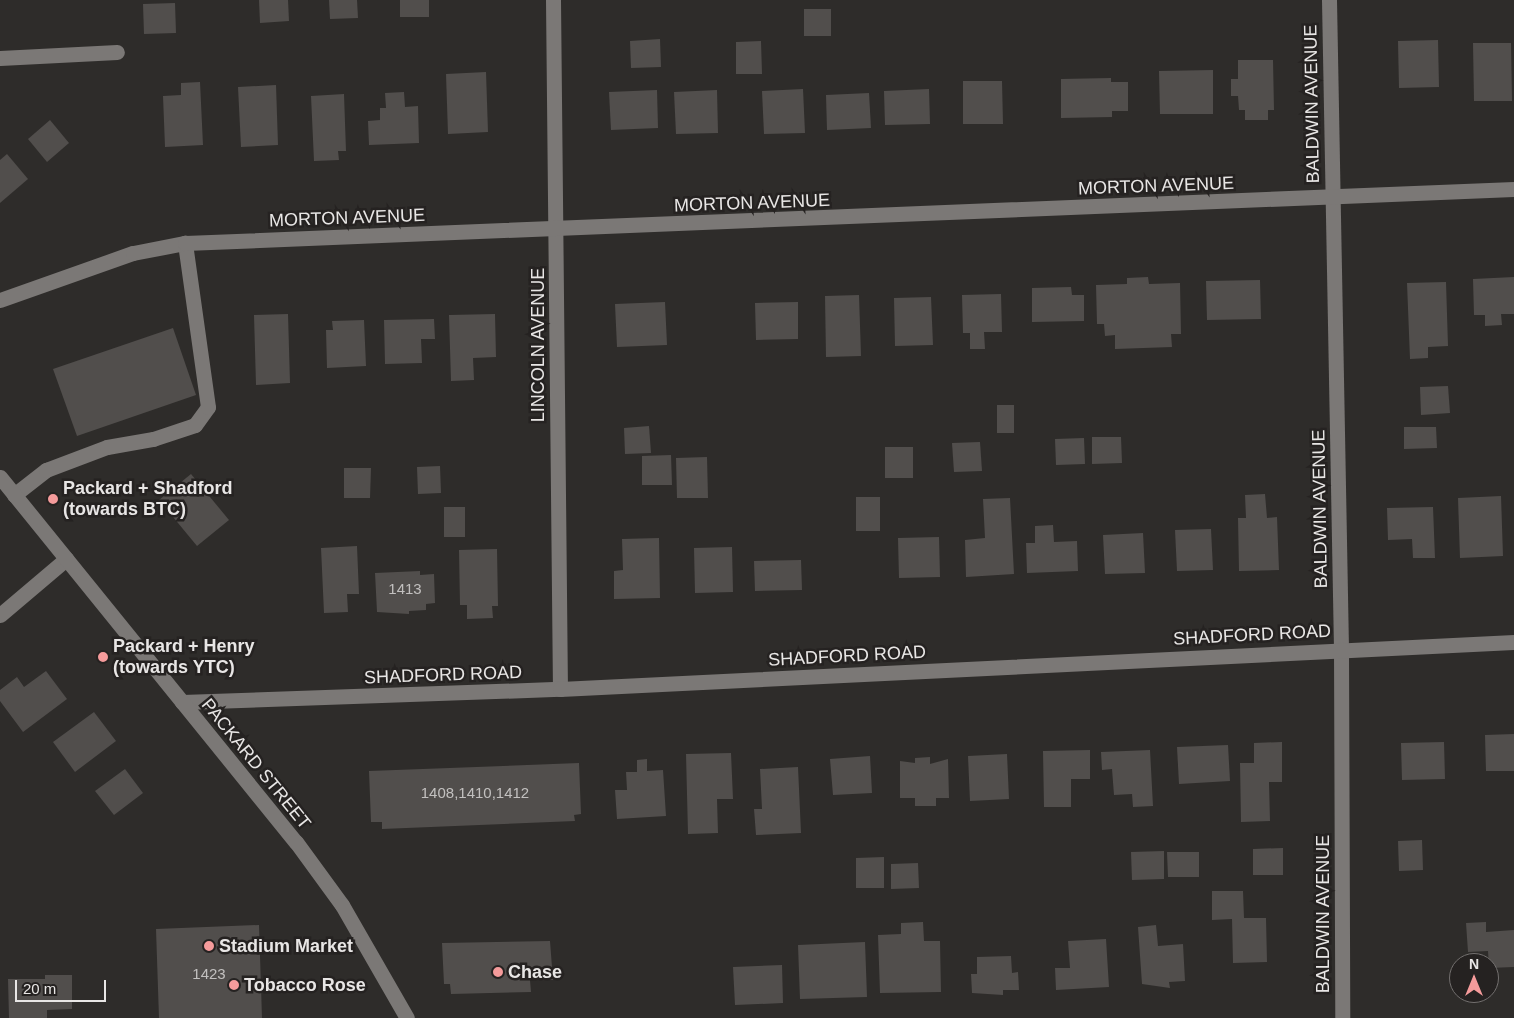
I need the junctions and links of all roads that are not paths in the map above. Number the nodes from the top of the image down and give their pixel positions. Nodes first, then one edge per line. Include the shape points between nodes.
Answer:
1 (553, 0) edge
2 (1329, 0) edge
3 (117, 52) dead end
4 (0, 58) edge
5 (1514, 189) edge
6 (1332, 197) junction
7 (556, 230) junction
8 (185, 243) junction
9 (0, 300) edge
10 (0, 477) edge
11 (14, 495) junction
12 (66, 560) junction
13 (0, 615) edge
14 (1514, 642) edge
15 (1341, 649) junction
16 (560, 689) junction
17 (182, 702) junction
18 (407, 1018) edge
19 (1342, 1018) edge

1 - 7 street, LINCOLN AVENUE
2 - 6 street, BALDWIN AVENUE
3 - 4 street
5 - 6 street, MORTON AVENUE
6 - 7 street, MORTON AVENUE
6 - 15 street, BALDWIN AVENUE
7 - 8 street, MORTON AVENUE
7 - 16 street, LINCOLN AVENUE
8 - 9 street, MORTON AVENUE via 133,253
8 - 11 street via 208,407 195,425 153,439 108,447 46,470
10 - 11 street, PACKARD STREET
11 - 12 street, PACKARD STREET
12 - 13 street
12 - 17 street, PACKARD STREET
14 - 15 street, SHADFORD ROAD
15 - 16 street, SHADFORD ROAD
15 - 19 street, BALDWIN AVENUE
16 - 17 street, SHADFORD ROAD
17 - 18 street, PACKARD STREET via 342,905

